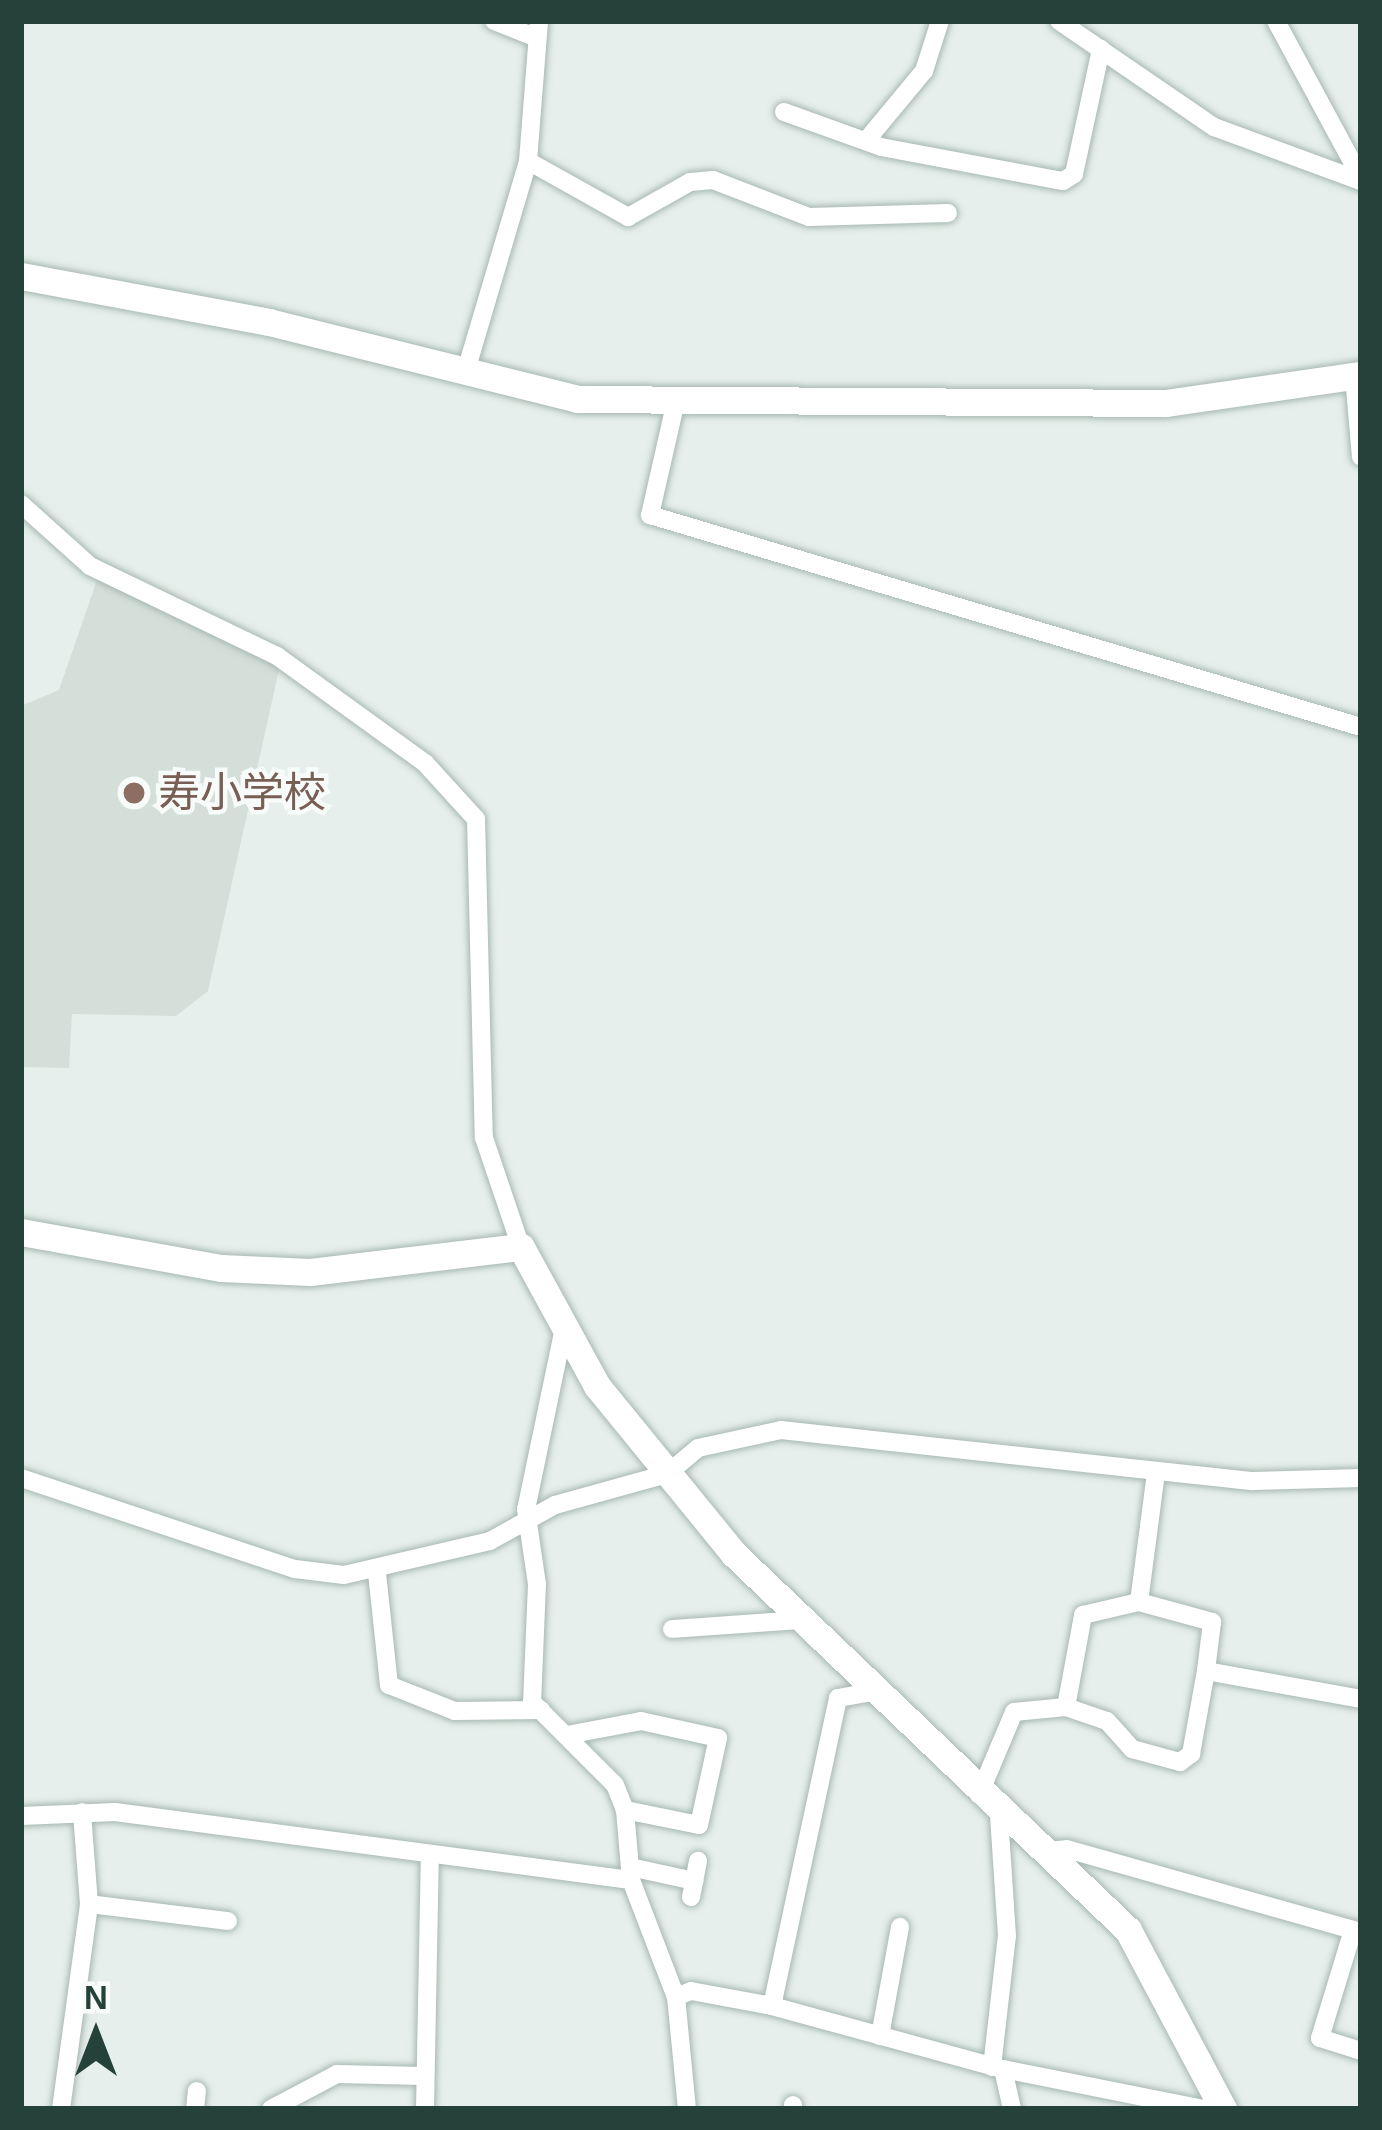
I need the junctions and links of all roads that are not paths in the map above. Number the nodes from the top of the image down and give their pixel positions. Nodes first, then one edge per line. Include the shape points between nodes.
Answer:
1 (494, 21) edge
2 (940, 21) edge
3 (1059, 21) edge
4 (1276, 21) edge
5 (536, 28) edge
6 (1101, 50) junction
7 (784, 112) dead end
8 (870, 136) junction
9 (528, 161) junction
10 (1361, 180) edge
11 (948, 213) dead end
12 (21, 276) edge
13 (465, 374) junction
14 (1358, 375) edge
15 (675, 405) junction
16 (1361, 457) edge
17 (21, 504) edge
18 (1361, 727) edge
19 (21, 1232) edge
20 (521, 1247) junction
21 (565, 1323) junction
22 (1156, 1472) junction
23 (667, 1474) junction
24 (21, 1478) edge
25 (1361, 1478) edge
26 (526, 1524) junction
27 (377, 1573) junction
28 (1139, 1602) junction
29 (802, 1620) junction
30 (683, 1622) dead end
31 (1206, 1671) junction
32 (876, 1691) junction
33 (1361, 1700) edge
34 (1066, 1707) junction
35 (541, 1710) junction
36 (567, 1736) junction
37 (989, 1805) junction
38 (625, 1810) junction
39 (82, 1812) junction
40 (21, 1816) edge
41 (1046, 1851) junction
42 (430, 1855) junction
43 (631, 1874) junction
44 (694, 1880) dead end
45 (89, 1904) junction
46 (228, 1921) dead end
47 (900, 1927) dead end
48 (1357, 1931) edge
49 (676, 1997) junction
50 (772, 2006) junction
51 (880, 2036) junction
52 (1361, 2051) edge
53 (997, 2068) junction
54 (424, 2076) junction
55 (61, 2109) edge
56 (271, 2109) edge
57 (425, 2109) edge
58 (687, 2109) edge
59 (1012, 2109) edge
60 (1204, 2109) edge
61 (1223, 2109) edge

1 - 5 street
2 - 8 street via 924,71
3 - 6 street
4 - 10 street
5 - 9 street
6 - 8 street via 1074,174 1063,181 880,147
6 - 10 street via 1214,127
7 - 8 street
9 - 11 street via 628,217 690,182 712,180 809,217
9 - 13 street
12 - 13 street via 269,322
13 - 15 street via 577,399
14 - 15 street via 1166,403
14 - 16 street
15 - 18 street via 650,515
17 - 20 street via 90,566 277,656 425,763 476,819 484,1138
19 - 20 street via 220,1268 310,1272
20 - 21 street
21 - 23 street via 597,1386
21 - 26 street
22 - 23 street via 781,1430 698,1448
22 - 25 street
22 - 28 street
23 - 26 street via 555,1505
23 - 29 street
24 - 27 street via 295,1569
26 - 27 street
26 - 35 street via 537,1584 532,1702
27 - 35 street via 389,1685 455,1712
28 - 31 street via 1212,1622
28 - 34 street via 1083,1615
29 - 30 street
29 - 32 street
31 - 33 street
31 - 34 street via 1191,1754 1180,1762 1132,1749 1107,1721
32 - 37 street
32 - 50 street via 838,1698
34 - 37 street via 1014,1712
35 - 36 street
36 - 38 street
36 - 38 street via 641,1721 718,1738 699,1825
37 - 41 street
37 - 53 street via 1007,1936
38 - 43 street
39 - 40 street
39 - 42 street
39 - 45 street
41 - 48 street via 1067,1849
41 - 61 street via 1128,1930
42 - 43 street
42 - 54 street
43 - 44 street
43 - 49 street
45 - 46 street
45 - 55 street
47 - 51 street
48 - 52 street via 1320,2038
49 - 50 street via 691,1991
49 - 58 street
50 - 51 street
51 - 53 street
53 - 59 street
53 - 60 street
54 - 56 street via 337,2074
54 - 57 street

